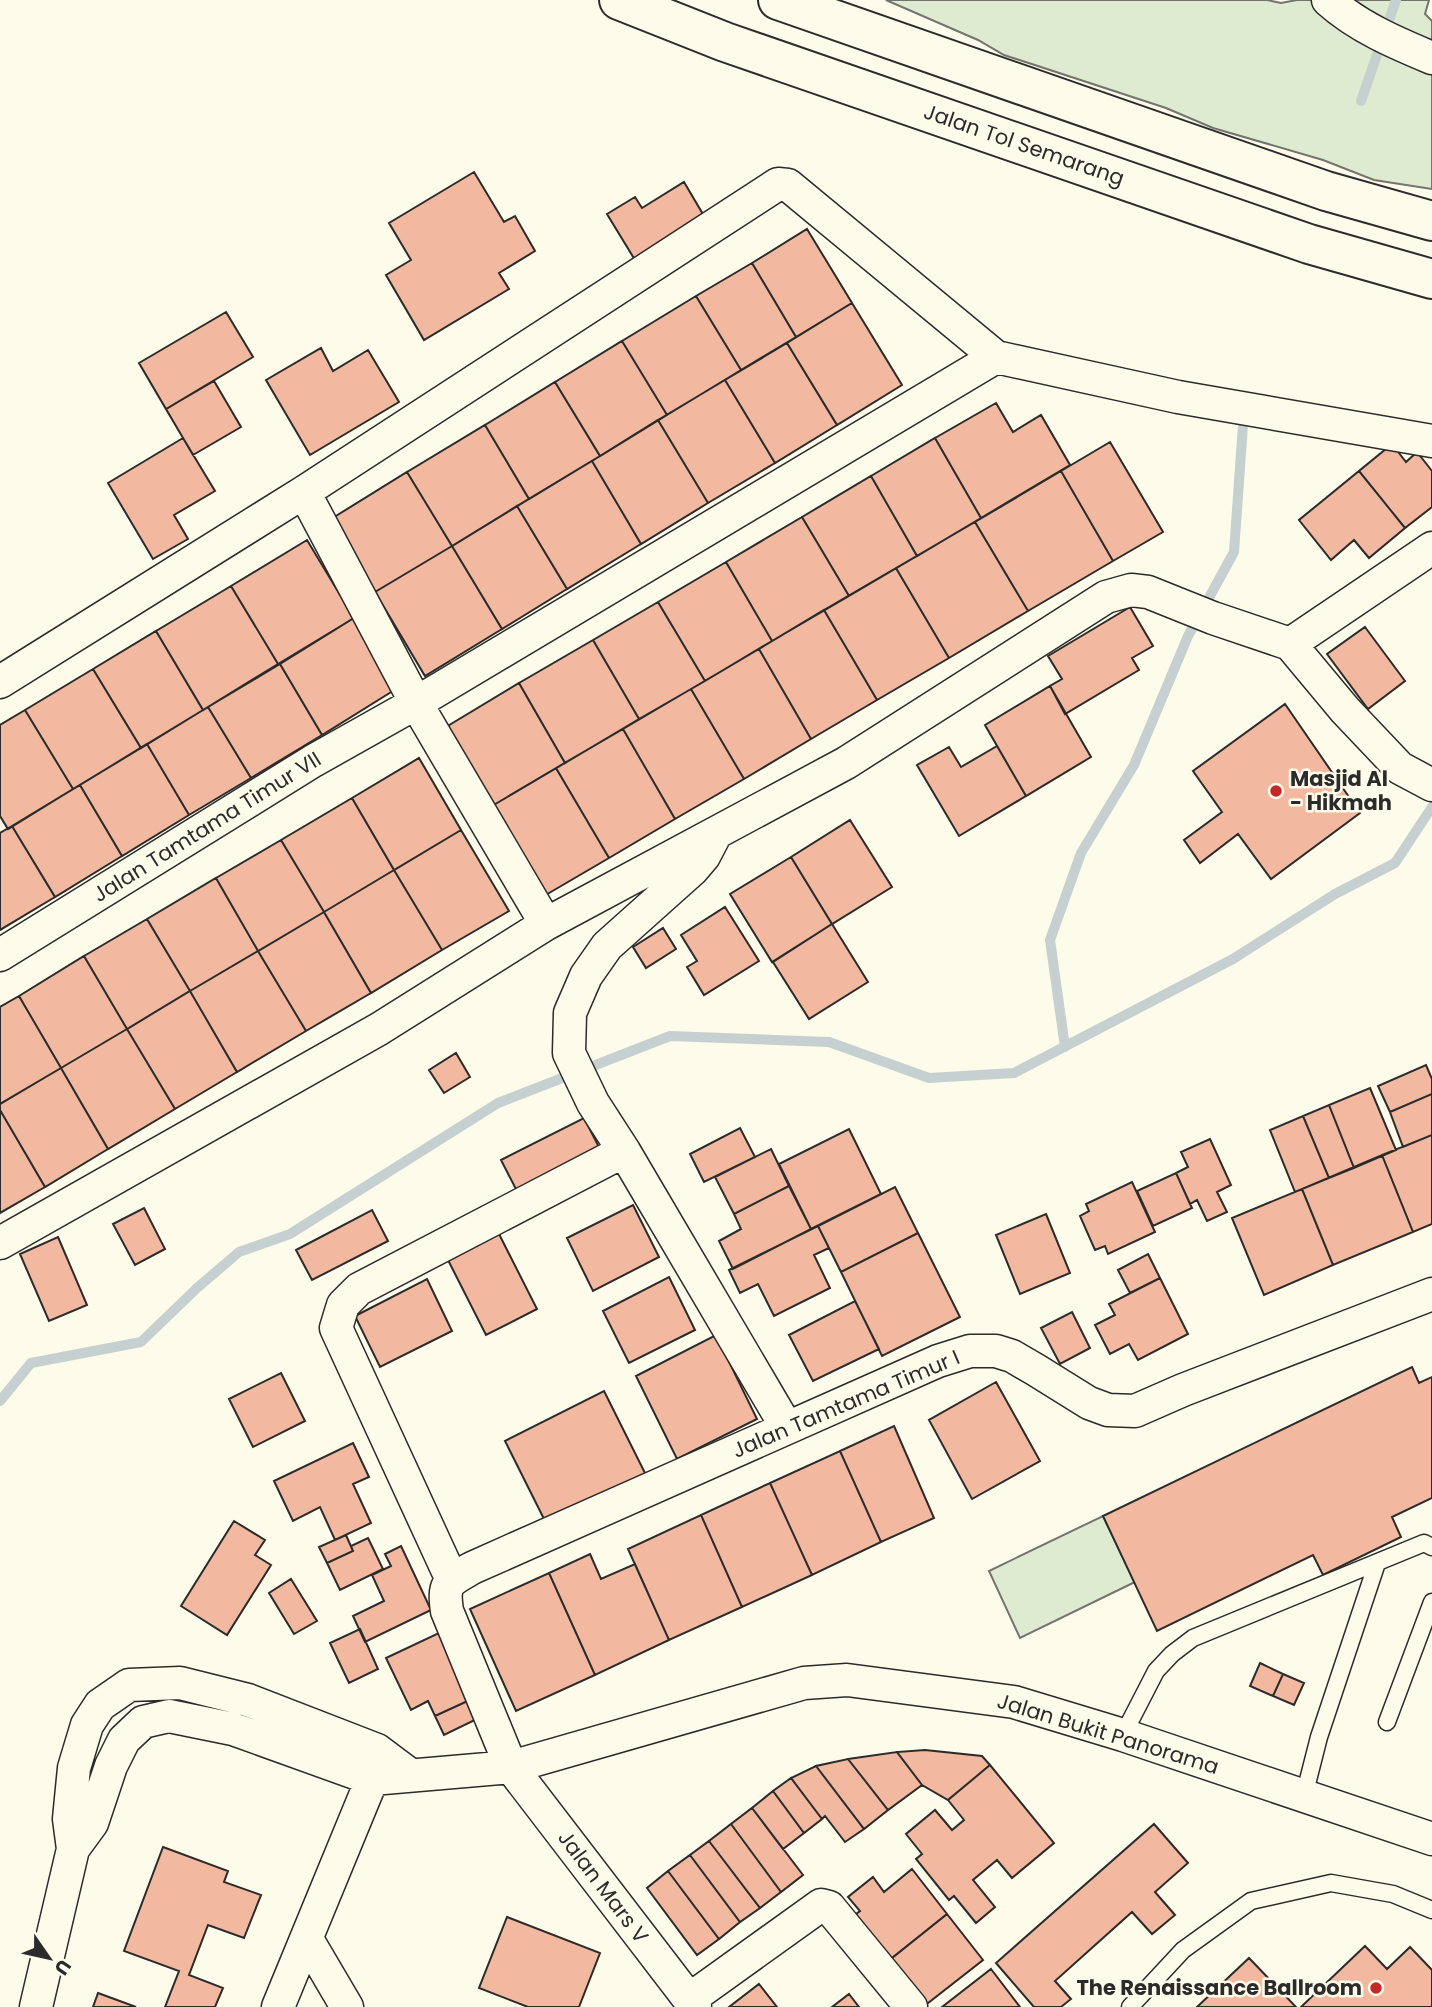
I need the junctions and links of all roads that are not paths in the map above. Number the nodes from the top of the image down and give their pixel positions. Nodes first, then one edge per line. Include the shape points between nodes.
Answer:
1 (619, 0) edge
2 (778, 0) edge
3 (1328, 0) edge
4 (1432, 58) edge
5 (1432, 221) edge
6 (1432, 279) edge
7 (996, 357) junction
8 (1432, 441) edge
9 (304, 492) junction
10 (1432, 548) edge
11 (1290, 644) junction
12 (0, 682) edge
13 (416, 703) junction
14 (1432, 785) edge
15 (718, 830) junction
16 (546, 924) junction
17 (0, 955) edge
18 (624, 1151) junction
19 (0, 1242) edge
20 (1432, 1294) edge
21 (787, 1428) junction
22 (1432, 1548) edge
23 (1377, 1563) junction
24 (452, 1580) junction
25 (1432, 1602) edge
26 (1387, 1721) dead end
27 (1123, 1735) junction
28 (374, 1764) junction
29 (511, 1767) junction
30 (1304, 1796) junction
31 (1432, 1839) edge
32 (73, 1849) junction
33 (1432, 1910) edge
34 (307, 1939) junction
35 (693, 2003) edge
36 (36, 2007) edge
37 (278, 2007) edge
38 (347, 2007) edge
39 (911, 2007) edge
40 (1130, 2007) edge

1 - 6 highway, Jalan Tol Semarang via 1296,240
2 - 5 highway via 1326,191
3 - 4 street via 1384,37
7 - 8 street via 1178,397
7 - 9 street via 788,185 778,184
7 - 13 street, Jalan Tamtama Timur VII
9 - 12 street
9 - 13 street
10 - 11 street
11 - 14 street via 1400,768
11 - 15 street via 1148,592 1130,590 1106,597 846,763
13 - 16 street
13 - 17 street, Jalan Tamtama Timur VII via 313,761
15 - 16 street
15 - 18 street via 692,870 607,946 586,976 570,1013 569,1053 593,1103
16 - 19 street via 379,1029
18 - 21 street
18 - 24 street via 359,1289 343,1305 335,1328
20 - 21 street, Jalan Tamtama Timur I via 1135,1410 1108,1410 1089,1403 996,1350 970,1351 937,1361
21 - 24 street, Jalan Tamtama Timur I
22 - 23 lane via 1424,1543
23 - 27 lane via 1194,1638 1156,1671
23 - 30 lane
24 - 29 street via 445,1592 447,1611
25 - 26 lane
27 - 29 street, Jalan Bukit Panorama via 1014,1702 847,1679 804,1683
27 - 30 street, Jalan Bukit Panorama
28 - 29 street, Jalan Bukit Panorama via 409,1774
28 - 32 street, Jalan Bukit Panorama via 169,1716 144,1722 124,1740 92,1823
28 - 32 street, Jalan Bukit Panorama via 248,1700 180,1683 129,1685 100,1705 87,1726 74,1768 69,1819
28 - 34 street
29 - 35 street, Jalan Mars V
30 - 31 street, Jalan Bukit Panorama
32 - 36 street, Jalan Bukit Panorama
33 - 40 lane via 1393,1894 1331,1883 1251,1901 1183,1950
34 - 37 street
34 - 38 street
35 - 39 street via 825,1905

